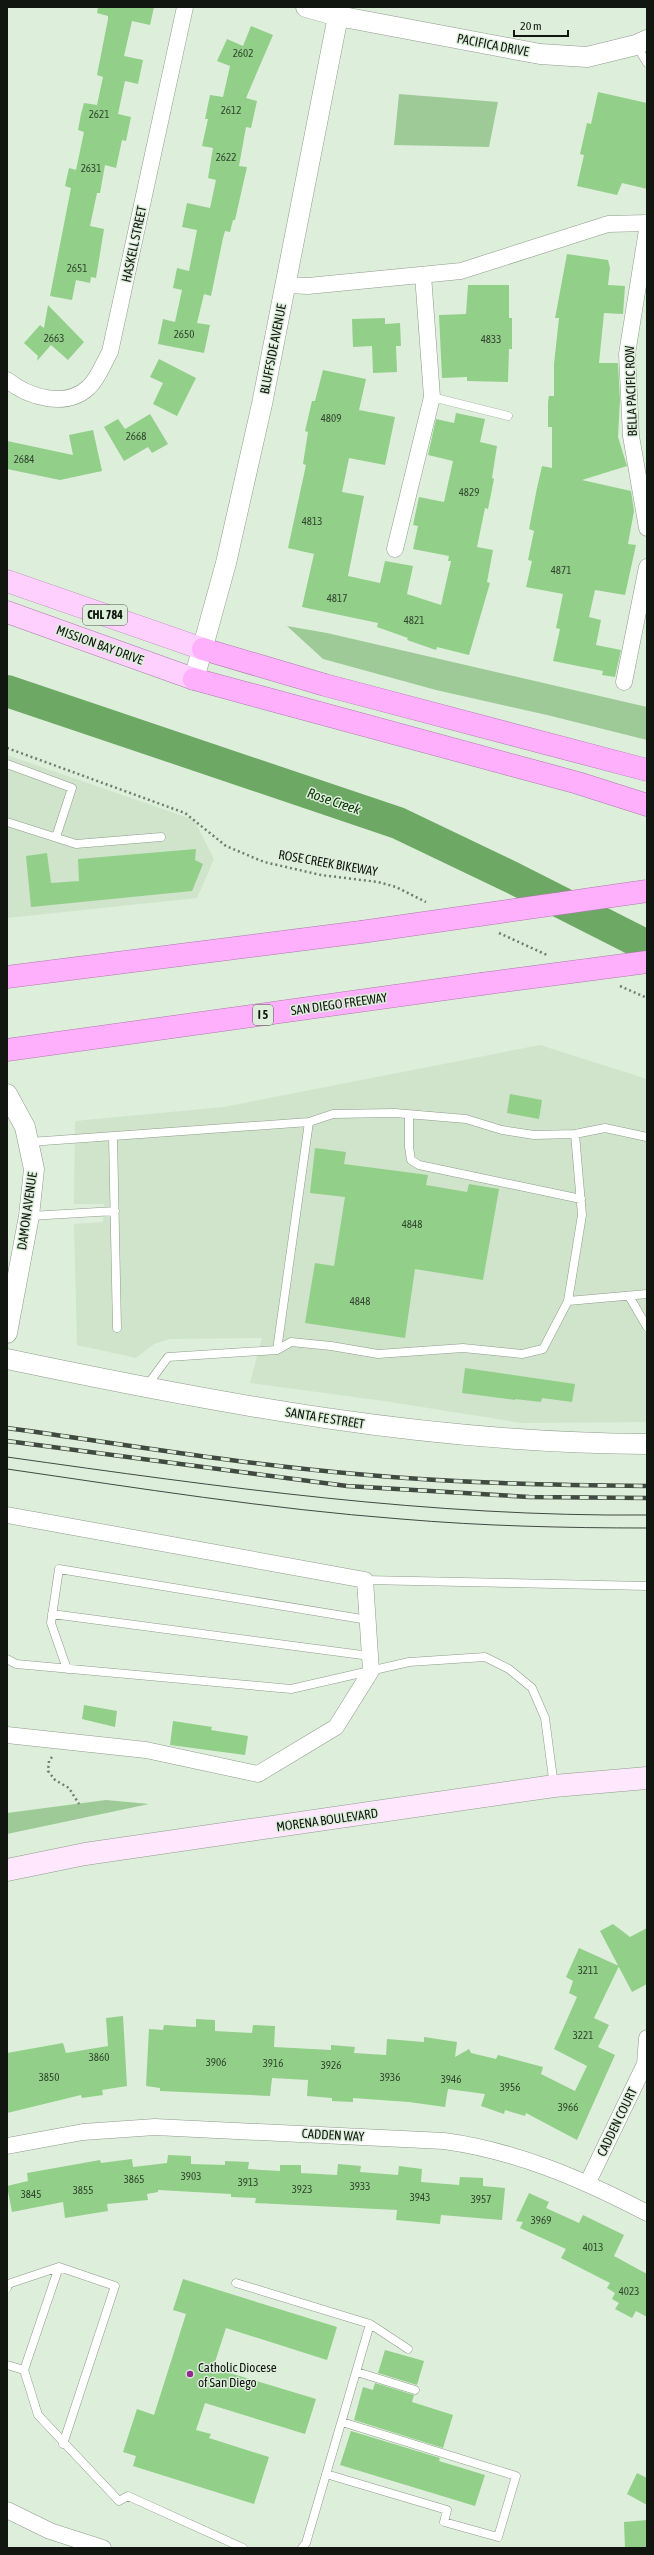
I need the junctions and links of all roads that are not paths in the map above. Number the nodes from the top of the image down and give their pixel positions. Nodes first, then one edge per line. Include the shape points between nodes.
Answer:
1 (185, 7) edge
2 (306, 7) edge
3 (338, 16) junction
4 (641, 43) edge
5 (647, 63) edge
6 (647, 223) edge
7 (647, 230) edge
8 (423, 275) junction
9 (286, 284) junction
10 (7, 380) edge
11 (432, 397) junction
12 (508, 416) dead end
13 (647, 528) edge
14 (395, 549) dead end
15 (647, 568) edge
16 (7, 581) edge
17 (7, 612) edge
18 (203, 649) junction
19 (194, 679) junction
20 (624, 682) dead end
21 (7, 764) edge
22 (647, 770) edge
23 (647, 805) edge
24 (7, 822) edge
25 (56, 837) junction
26 (161, 837) dead end
27 (647, 891) edge
28 (647, 962) edge
29 (12, 976) edge
30 (7, 1050) edge
31 (7, 1094) edge
32 (409, 1115) junction
33 (310, 1122) junction
34 (575, 1134) junction
35 (113, 1136) junction
36 (647, 1137) edge
37 (30, 1142) junction
38 (581, 1199) junction
39 (114, 1211) junction
40 (29, 1216) junction
41 (25, 1236) junction
42 (7, 1254) edge
43 (647, 1294) edge
44 (629, 1296) junction
45 (568, 1301) junction
46 (647, 1327) edge
47 (117, 1328) dead end
48 (7, 1332) edge
49 (277, 1350) junction
50 (7, 1359) edge
51 (146, 1388) junction
52 (647, 1444) edge
53 (7, 1515) edge
54 (365, 1580) junction
55 (647, 1586) edge
56 (52, 1614) junction
57 (368, 1620) junction
58 (7, 1659) edge
59 (371, 1663) junction
60 (16, 1664) junction
61 (7, 1668) edge
62 (67, 1669) junction
63 (7, 1735) edge
64 (647, 1778) edge
65 (554, 1786) junction
66 (7, 1870) edge
67 (647, 2038) edge
68 (7, 2146) edge
69 (588, 2182) junction
70 (647, 2212) edge
71 (59, 2267) junction
72 (236, 2283) dead end
73 (7, 2288) edge
74 (370, 2324) junction
75 (408, 2349) dead end
76 (7, 2365) edge
77 (24, 2370) junction
78 (357, 2372) junction
79 (415, 2390) dead end
80 (342, 2422) junction
81 (63, 2444) junction
82 (326, 2474) junction
83 (7, 2510) edge
84 (103, 2548) edge
85 (243, 2548) edge
86 (302, 2548) edge

1 - 10 street, HASKELL STREET via 110,352 89,387 69,398 34,396
2 - 3 street, PACIFICA DRIVE
3 - 4 street, PACIFICA DRIVE via 540,54 587,57
3 - 9 street, BLUFFSIDE AVENUE
4 - 5 lane
6 - 8 street via 608,224 461,271
7 - 13 street, BELLA PACIFIC ROW via 627,354 631,436
8 - 9 street via 308,286
8 - 11 street
9 - 18 street, BLUFFSIDE AVENUE via 226,563
11 - 12 lane
11 - 14 street
15 - 20 street
16 - 18 main road, CHL 784
17 - 19 main road, MISSION BAY DRIVE / CHL 784
18 - 19 street, BLUFFSIDE AVENUE
18 - 22 highway via 325,685
19 - 23 highway via 578,783
21 - 25 lane via 72,788
24 - 25 lane
25 - 26 lane via 76,844
27 - 29 highway, bridge via 361,932
28 - 30 highway, SAN DIEGO FREEWAY / I 5, bridge
31 - 37 street, DAMON AVENUE
32 - 33 lane via 333,1114
32 - 34 lane via 466,1119 502,1130 534,1135
32 - 38 lane via 411,1160 419,1165
33 - 35 lane
33 - 49 lane
34 - 36 lane via 605,1128
34 - 38 lane
35 - 37 lane
35 - 39 lane
37 - 40 street, DAMON AVENUE via 34,1169
38 - 45 lane via 582,1215
39 - 40 lane
39 - 47 lane
40 - 41 street, DAMON AVENUE
41 - 42 street
41 - 48 street, DAMON AVENUE
43 - 44 lane
44 - 45 lane
44 - 46 lane
45 - 49 lane via 543,1349 522,1354 463,1348 378,1354 291,1342
49 - 51 lane via 168,1357
50 - 51 street, SANTA FE STREET
51 - 52 street, SANTA FE STREET via 325,1419 469,1437
53 - 54 street
54 - 55 lane
54 - 57 street
56 - 57 lane via 59,1569
56 - 59 lane
56 - 62 lane via 51,1623
57 - 59 street
58 - 60 lane
59 - 62 lane via 291,1689
59 - 63 street via 336,1727 258,1774 146,1750
59 - 65 lane via 485,1657 509,1669 532,1688 545,1718
60 - 61 lane
60 - 62 lane
64 - 65 main road, MORENA BOULEVARD
65 - 66 main road, MORENA BOULEVARD via 383,1813 92,1853
67 - 69 street, CADDEN COURT via 645,2064
68 - 69 street, CADDEN WAY via 83,2132 155,2126 444,2141 474,2145 546,2165
69 - 70 street, CADDEN WAY
71 - 73 lane via 8,2284
71 - 77 lane
71 - 81 lane via 115,2286
72 - 74 lane
74 - 75 lane
74 - 78 lane
76 - 77 lane
77 - 81 lane via 38,2415
78 - 79 lane
78 - 80 lane
80 - 82 lane
80 - 82 lane via 516,2476 498,2537 444,2522 447,2510
81 - 85 lane via 119,2501 128,2496
82 - 86 lane via 306,2543
83 - 84 street via 50,2531

